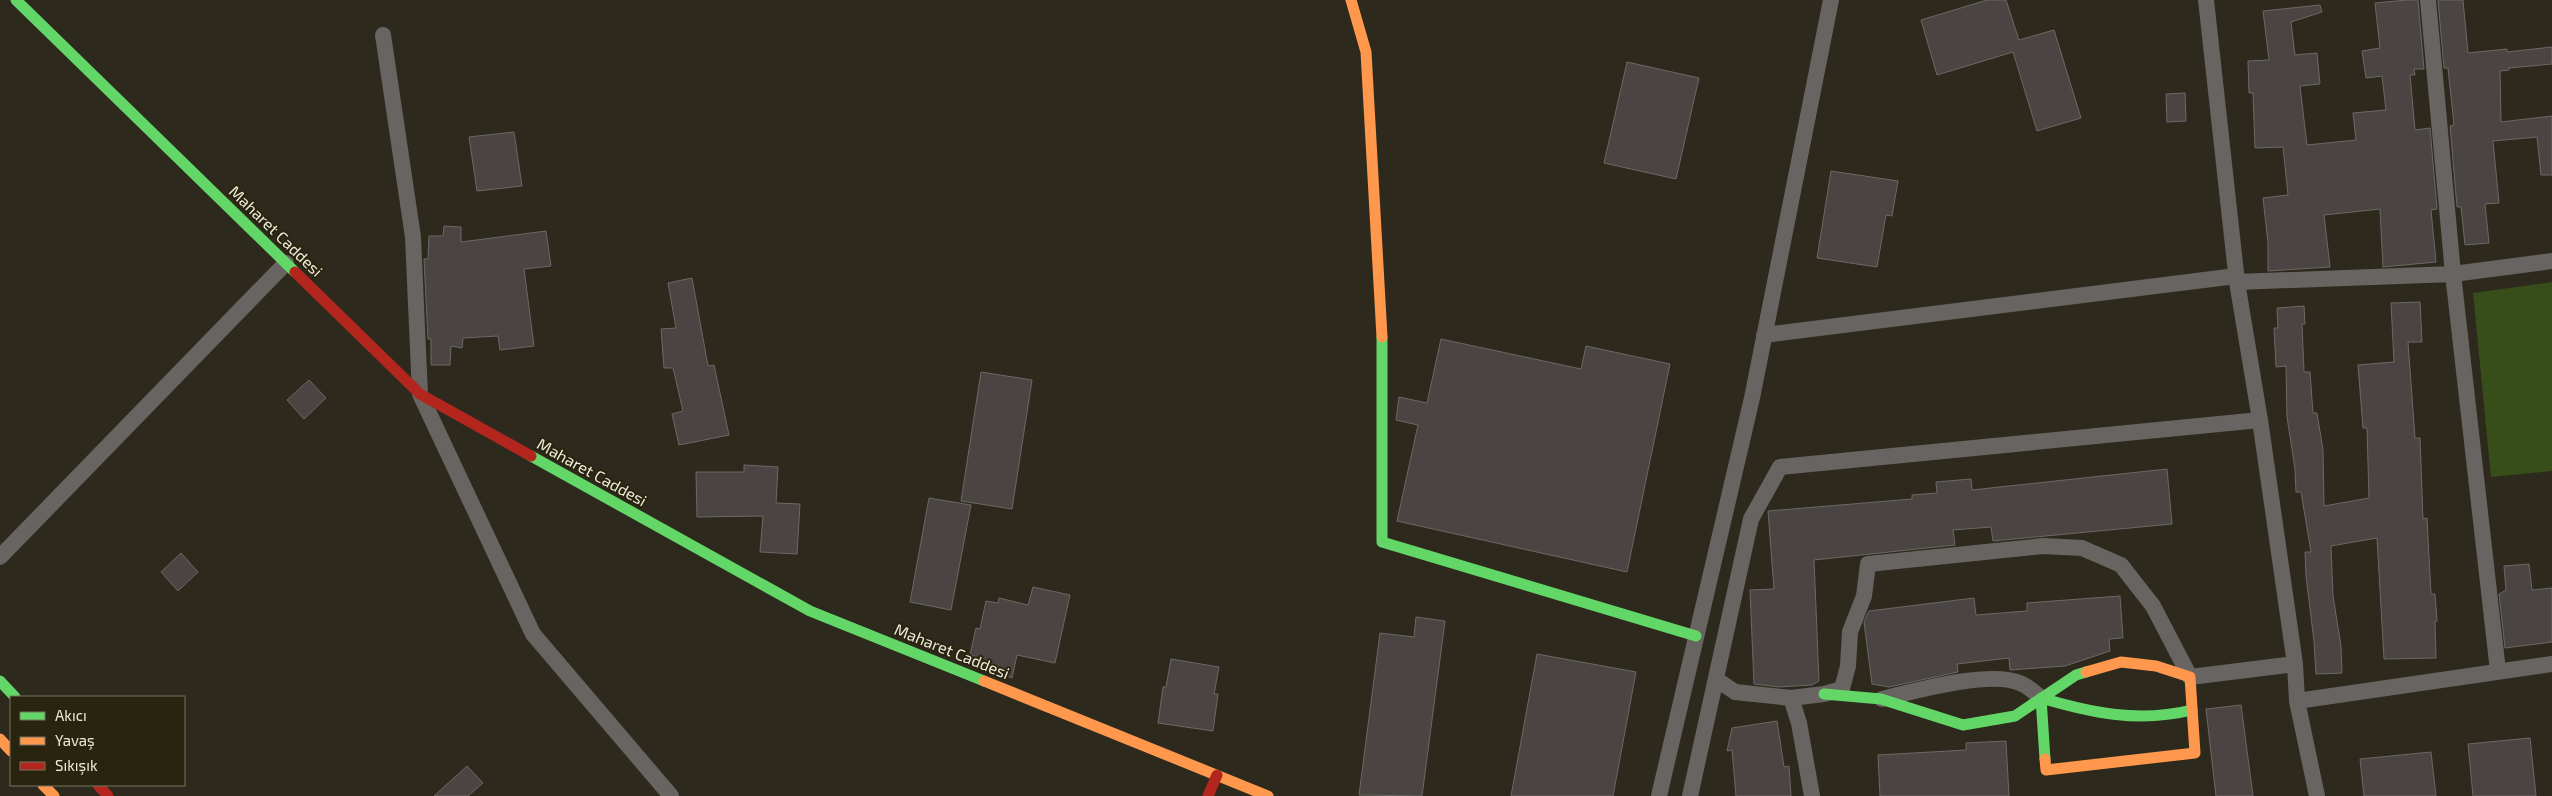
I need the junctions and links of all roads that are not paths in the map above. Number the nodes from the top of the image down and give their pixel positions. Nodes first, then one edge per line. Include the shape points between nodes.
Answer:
1 (16, 0) edge
2 (1351, 0) edge
3 (1831, 0) edge
4 (2206, 0) edge
5 (2428, 0) edge
6 (383, 35) dead end
7 (2552, 261) edge
8 (286, 263) junction
9 (2453, 274) junction
10 (2237, 279) junction
11 (1764, 335) junction
12 (420, 394) junction
13 (2260, 420) junction
14 (0, 557) edge
15 (1696, 636) junction
16 (2295, 664) junction
17 (2552, 664) edge
18 (2498, 670) junction
19 (2190, 677) junction
20 (1716, 679) junction
21 (0, 681) edge
22 (1824, 694) junction
23 (14, 696) edge
24 (1791, 698) junction
25 (2041, 698) junction
26 (1881, 699) junction
27 (2297, 701) junction
28 (2192, 710) junction
29 (0, 738) edge
30 (10, 749) edge
31 (1217, 775) junction
32 (44, 786) edge
33 (99, 786) edge
34 (54, 796) edge
35 (108, 796) edge
36 (671, 796) edge
37 (1208, 796) edge
38 (1268, 796) edge
39 (1658, 796) edge
40 (1690, 796) edge
41 (1812, 796) edge
42 (2318, 796) edge

1 - 8 street, Maharet Caddesi
2 - 15 street via 1366,52 1382,310 1382,542
3 - 11 street
4 - 10 street
5 - 9 street
6 - 12 street via 413,237
7 - 9 street
8 - 12 street, Maharet Caddesi
8 - 14 street
9 - 10 street
9 - 18 street
10 - 11 street
10 - 13 street
11 - 15 street
12 - 31 street, Maharet Caddesi via 810,611
12 - 36 street via 533,634
13 - 16 street
13 - 20 street via 1780,467 1751,519
15 - 39 street
16 - 19 street
16 - 27 street
17 - 18 street
18 - 27 street
19 - 22 street via 2153,606 2121,565 2082,548 2043,546 1868,564 1864,596 1850,632 1848,666 1842,689
19 - 25 street via 2156,666 2121,662 2076,675
19 - 28 street
20 - 24 street via 1735,692
20 - 40 street
21 - 23 street
22 - 24 street
22 - 26 street
24 - 41 street via 1799,723
25 - 26 street via 2021,684 1990,679 1959,682
25 - 26 street via 2015,716 1963,725
25 - 28 street via 2114,717 2168,717
25 - 28 street via 2046,770 2195,753
27 - 42 street
29 - 30 street
31 - 37 street
31 - 38 street, Maharet Caddesi
32 - 34 street
33 - 35 street

